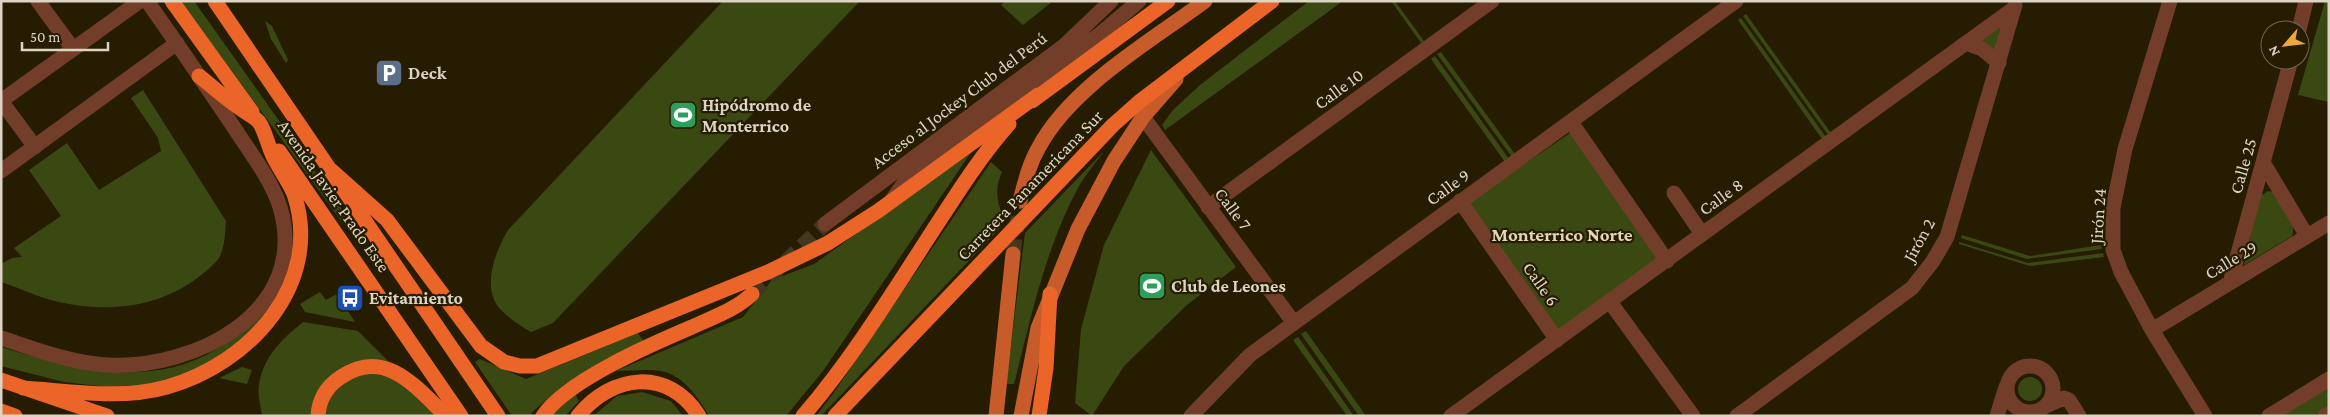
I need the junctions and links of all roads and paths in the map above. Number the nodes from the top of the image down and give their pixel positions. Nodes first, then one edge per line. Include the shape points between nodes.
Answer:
1 (38, 1) edge
2 (140, 1) edge
3 (147, 1) edge
4 (172, 1) edge
5 (215, 1) edge
6 (1111, 1) edge
7 (1139, 1) edge
8 (1168, 1) edge
9 (1205, 1) edge
10 (1272, 1) edge
11 (1492, 1) edge
12 (2170, 1) edge
13 (2306, 1) edge
14 (1736, 2) edge
15 (2015, 5) edge
16 (2301, 20) edge
17 (177, 43) junction
18 (1966, 43) junction
19 (73, 48) junction
20 (1194, 59) junction
21 (1999, 63) junction
22 (2288, 70) edge
23 (199, 76) junction
24 (1038, 95) junction
25 (1, 101) edge
26 (1143, 117) junction
27 (259, 122) junction
28 (1571, 122) junction
29 (35, 147) junction
30 (2264, 164) junction
31 (331, 170) junction
32 (1, 171) edge
33 (1674, 193) dead end
34 (1020, 201) tunnel mouth
35 (1460, 201) junction
36 (890, 203) junction
37 (1208, 207) junction
38 (2329, 222) edge
39 (825, 224) tunnel mouth
40 (1702, 234) junction
41 (2307, 236) junction
42 (1013, 254) tunnel mouth
43 (1667, 261) junction
44 (2230, 282) junction
45 (752, 294) tunnel mouth
46 (1050, 294) junction
47 (1610, 302) junction
48 (1294, 323) junction
49 (2152, 330) junction
50 (1, 338) edge
51 (1557, 340) junction
52 (2329, 379) edge
53 (1, 380) edge
54 (2006, 387) junction
55 (23, 388) junction
56 (1, 411) edge
57 (2038, 411) edge
58 (2329, 414) edge
59 (14, 416) edge
60 (107, 416) edge
61 (318, 416) edge
62 (446, 416) edge
63 (461, 416) edge
64 (498, 416) edge
65 (543, 416) edge
66 (578, 416) edge
67 (699, 416) edge
68 (803, 416) edge
69 (834, 416) edge
70 (996, 416) edge
71 (1021, 416) edge
72 (1039, 416) edge
73 (1191, 416) edge
74 (1451, 416) edge
75 (1693, 416) edge
76 (1737, 416) edge
77 (1998, 416) edge
78 (2079, 416) edge
79 (2205, 416) edge
80 (2269, 416) edge
81 (2325, 416) edge

1 - 19 street
2 - 19 street
3 - 17 street
4 - 27 highway, Avenida Javier Prado Este
5 - 31 highway, Avenida Javier Prado Este
6 - 39 street, Acceso al Jockey Club del Perú via 1065,45
7 - 36 street via 1100,34 917,169
8 - 24 highway
9 - 34 main road via 1076,99 1054,123 1039,147
10 - 20 highway, Carretera Panamericana Sur
11 - 37 street, Calle 10
12 - 49 street, Jirón 24 via 2125,150 2114,208 2113,250
13 - 16 street
14 - 28 street, Calle 9
15 - 18 street, Calle 8
15 - 21 street, Jirón 2
17 - 23 street
17 - 29 street
18 - 21 street via 1982,49
18 - 40 street, Calle 8
19 - 25 street
20 - 26 main road
20 - 69 highway, Carretera Panamericana Sur via 1113,125
21 - 76 street, Jirón 2 via 1947,237 1912,288
22 - 30 street, Calle 25
23 - 27 highway
23 - 50 street via 259,165 280,209 285,260 266,301 237,328 213,343 149,364 83,362
24 - 36 highway
24 - 68 highway via 983,155 884,307
25 - 29 street
26 - 37 street, Calle 7
26 - 46 main road via 1094,196
27 - 55 highway via 271,153 293,193 300,227 296,271 288,292 270,320 221,362 165,388 119,393
27 - 63 highway, Avenida Javier Prado Este
28 - 35 street, Calle 9
28 - 43 street
29 - 32 street
30 - 41 street
30 - 44 street, Calle 25
31 - 36 highway via 387,220 474,339 496,358 520,366 537,366 563,357 768,272 842,235
31 - 64 highway, Avenida Javier Prado Este
33 - 40 street
35 - 48 street, Calle 9
35 - 51 street, Calle 6
37 - 48 street, Calle 7
38 - 41 street, Calle 29
40 - 43 street, Calle 8
41 - 44 street, Calle 29
42 - 70 main road
43 - 47 street, Calle 8
44 - 49 street, Calle 29
45 - 65 highway via 730,310 664,339 583,382 559,398
46 - 71 main road via 1033,346
46 - 72 highway via 1046,368
47 - 51 street, Calle 8
47 - 75 street
48 - 73 street, Calle 9 via 1250,355
49 - 79 street, Jirón 24
51 - 74 street, Calle 8
52 - 80 street
53 - 55 highway
54 - 57 street via 2007,395 2016,408 2023,412
54 - 57 street via 2017,368 2040,367 2053,385 2050,400
54 - 77 street
55 - 60 highway
56 - 59 highway
57 - 78 street via 2064,398 2069,400
58 - 81 street
61 - 62 highway via 323,397 333,383 353,370 371,366 384,367 402,376
66 - 67 highway via 606,392 622,384 639,381 674,390 691,404

